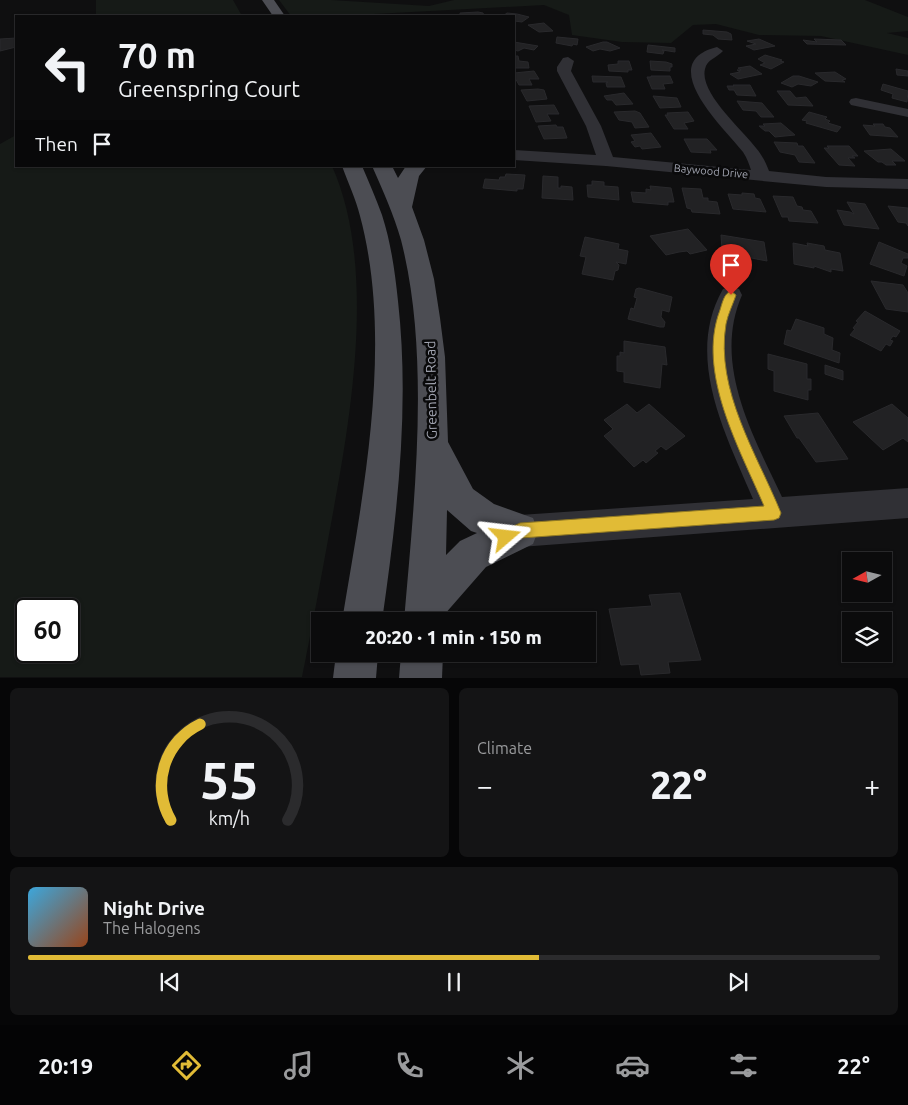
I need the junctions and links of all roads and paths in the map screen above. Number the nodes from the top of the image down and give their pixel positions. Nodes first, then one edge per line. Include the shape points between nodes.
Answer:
1 (268, 0) edge
2 (278, 15) edge
3 (717, 51) dead end
4 (568, 62) dead end
5 (856, 102) dead end
6 (908, 113) edge
7 (515, 155) edge
8 (606, 161) junction
9 (352, 167) edge
10 (383, 167) edge
11 (416, 167) edge
12 (762, 175) junction
13 (908, 184) edge
14 (401, 207) junction
15 (731, 295) dead end
16 (432, 443) junction
17 (908, 503) edge
18 (774, 513) junction
19 (520, 531) junction
20 (363, 612) edge
21 (424, 612) edge
22 (426, 612) edge
23 (356, 662) edge
24 (421, 662) edge
25 (354, 678) edge
26 (420, 678) edge

1 - 2 main road
3 - 12 street via 700,62 698,75 703,93 755,156
4 - 8 street via 564,72 591,117
5 - 6 street
7 - 8 street, Baywood Drive
8 - 12 street, Baywood Drive
9 - 20 main road via 372,222 386,302 386,425
10 - 14 main road, Greenbelt Road
11 - 14 main road via 409,174
12 - 13 street, Baywood Drive via 851,184
14 - 16 main road, Greenbelt Road via 411,236 429,325
15 - 18 street via 721,323 720,368 730,412
16 - 19 main road via 461,501 484,518
16 - 21 main road, Greenbelt Road
17 - 18 street
18 - 19 street
19 - 22 main road via 473,554
23 - 25 main road
24 - 26 main road

